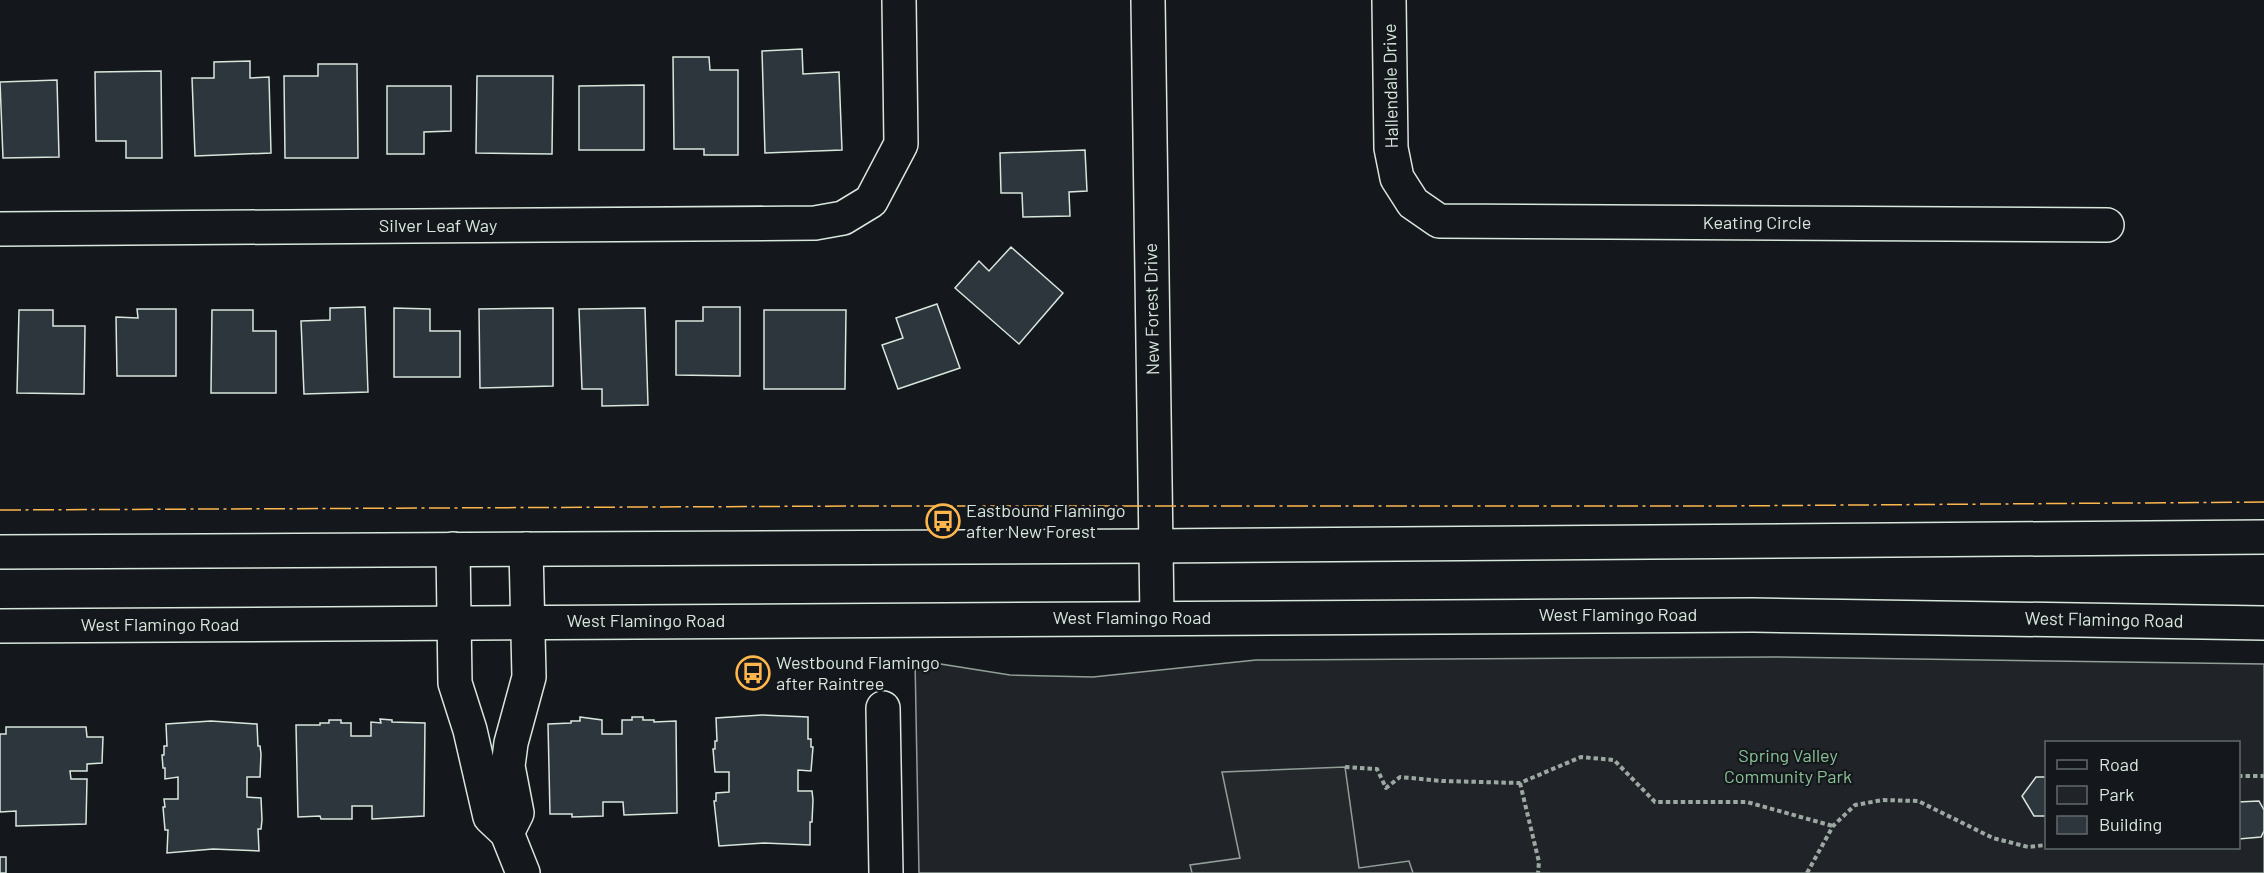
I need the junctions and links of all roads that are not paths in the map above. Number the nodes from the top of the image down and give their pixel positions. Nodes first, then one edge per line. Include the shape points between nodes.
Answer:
1 (899, 0) edge
2 (1148, 0) edge
3 (1389, 0) edge
4 (1413, 203) joint
5 (2107, 225) dead end
6 (0, 228) edge
7 (2264, 537) edge
8 (1155, 546) junction
9 (453, 549) junction
10 (526, 549) junction
11 (0, 552) edge
12 (1157, 618) junction
13 (529, 622) junction
14 (2264, 622) edge
15 (454, 623) junction
16 (0, 626) edge
17 (883, 708) dead end
18 (493, 770) junction
19 (523, 873) edge
20 (886, 873) edge

1 - 6 main road, Silver Leaf Way via 901,144 871,201 843,218 815,223
2 - 8 main road, New Forest Drive
3 - 4 main road, Hallendale Drive via 1391,148 1397,178
4 - 5 main road, Keating Circle via 1439,221
7 - 8 main road
8 - 10 main road
8 - 12 main road, New Forest Drive
9 - 10 main road
9 - 11 main road
9 - 15 main road
10 - 13 main road
12 - 13 main road, West Flamingo Road
12 - 14 main road, West Flamingo Road via 1753,615
13 - 15 main road, West Flamingo Road
13 - 18 main road via 529,677 511,742
15 - 16 main road, West Flamingo Road
15 - 18 main road via 455,683 470,730
17 - 20 main road
18 - 19 main road via 490,817 507,833

